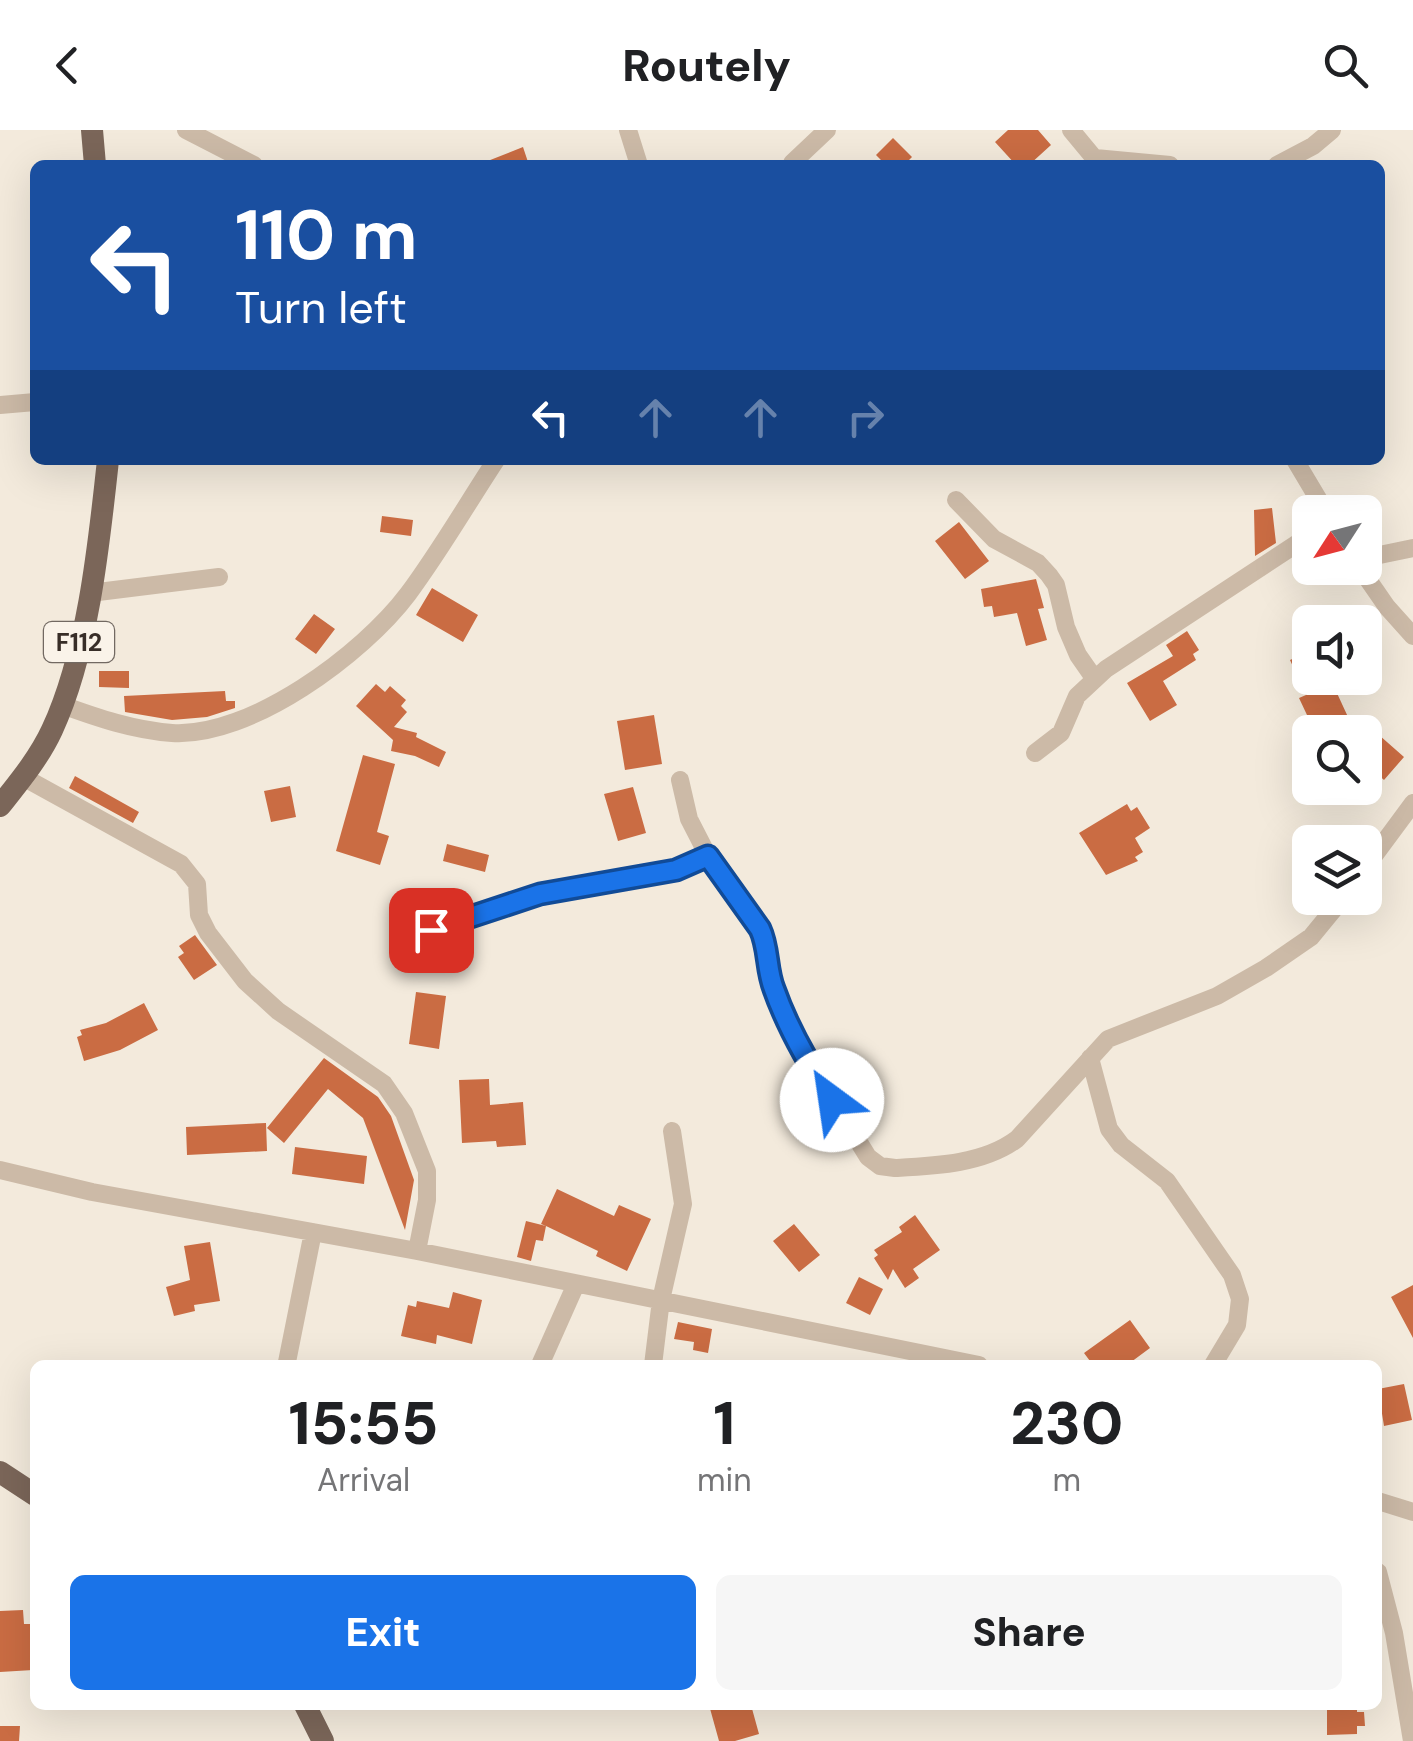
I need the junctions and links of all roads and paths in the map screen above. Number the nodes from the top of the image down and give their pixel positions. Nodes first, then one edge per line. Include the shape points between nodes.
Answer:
1 (92, 130) edge
2 (186, 130) edge
3 (628, 130) edge
4 (827, 130) edge
5 (1071, 130) edge
6 (1332, 130) edge
7 (95, 160) edge
8 (244, 160) edge
9 (637, 160) edge
10 (796, 160) edge
11 (1096, 160) edge
12 (1286, 160) edge
13 (30, 402) edge
14 (0, 405) edge
15 (107, 465) edge
16 (493, 465) edge
17 (1299, 465) edge
18 (1316, 495) edge
19 (956, 500) dead end
20 (1292, 547) edge
21 (1413, 548) edge
22 (1382, 554) edge
23 (219, 576) dead end
24 (1372, 585) edge
25 (90, 594) junction
26 (1413, 636) edge
27 (1094, 678) junction
28 (62, 704) junction
29 (1035, 753) dead end
30 (23, 777) junction
31 (680, 780) dead end
32 (1413, 804) edge
33 (0, 806) edge
34 (1382, 845) edge
35 (708, 856) junction
36 (1330, 915) edge
37 (431, 930) dead end
38 (1090, 1058) junction
39 (672, 1131) dead end
40 (0, 1170) edge
41 (313, 1232) junction
42 (417, 1251) junction
43 (576, 1284) junction
44 (661, 1300) junction
45 (287, 1360) edge
46 (542, 1360) edge
47 (654, 1360) edge
48 (955, 1360) edge
49 (1215, 1360) edge
50 (0, 1472) edge
51 (30, 1492) edge
52 (1382, 1503) edge
53 (1413, 1512) edge
54 (1382, 1587) edge
55 (308, 1710) edge
56 (323, 1741) edge
57 (1412, 1741) edge

1 - 7 main road
2 - 8 street
3 - 9 street
4 - 10 street
5 - 11 street
6 - 12 street
13 - 14 street
15 - 25 main road, F112
16 - 28 street via 406,596 304,688 207,731 120,725
17 - 18 street
19 - 27 street via 994,539 1049,574 1066,627
20 - 27 street
21 - 22 street
23 - 25 street
24 - 26 street
25 - 28 main road, F112
27 - 29 street via 1077,696 1060,734
28 - 30 main road, F112
30 - 33 main road, F112
30 - 42 street via 182,864 197,884 208,933 246,982 384,1084 404,1113 427,1171
31 - 35 street via 688,819
32 - 34 street
35 - 37 street via 676,870 540,894
35 - 38 street via 765,941 770,980 793,1036 880,1166 912,1168 1003,1149
36 - 38 street via 1266,968 1218,996 1124,1030
38 - 49 street via 1109,1129 1167,1181 1232,1274 1240,1299 1237,1325
39 - 44 street via 682,1204
40 - 41 street
41 - 42 street
41 - 45 street
42 - 43 street
43 - 44 street
43 - 46 street
44 - 47 street
44 - 48 street
50 - 51 main road
52 - 53 street
54 - 57 street
55 - 56 main road

